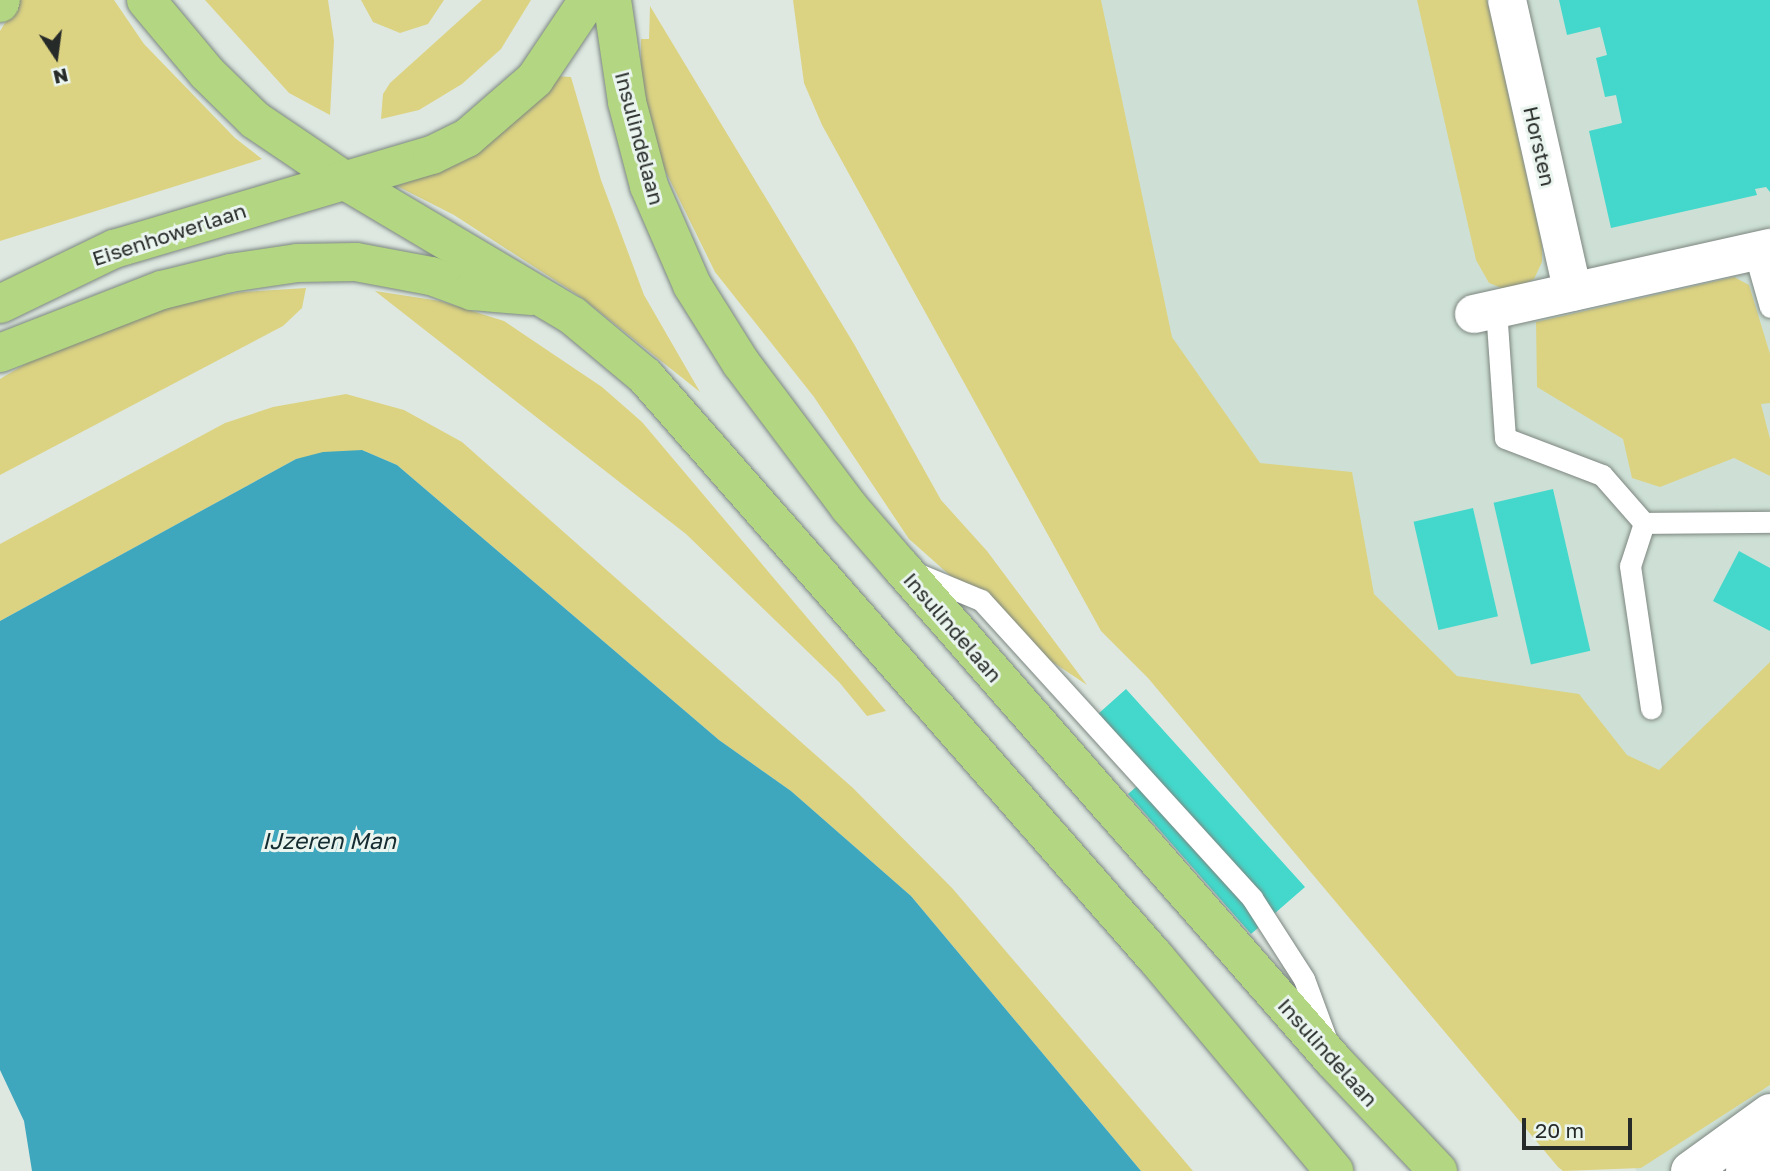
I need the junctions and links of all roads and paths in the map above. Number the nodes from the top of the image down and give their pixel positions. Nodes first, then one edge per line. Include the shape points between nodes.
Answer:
1 (146, 0) edge
2 (588, 0) edge
3 (612, 0) edge
4 (1507, 0) edge
5 (344, 180) junction
6 (1762, 249) edge
7 (1573, 292) junction
8 (544, 298) junction
9 (0, 304) edge
10 (1770, 307) edge
11 (1485, 311) joint
12 (0, 353) edge
13 (1770, 522) edge
14 (1644, 523) junction
15 (1651, 708) dead end
16 (1770, 1114) edge
17 (1770, 1152) edge
18 (1334, 1171) edge
19 (1438, 1171) edge
20 (1690, 1171) edge
21 (1745, 1171) edge

1 - 5 main road via 247,113
2 - 5 main road, Eisenhowerlaan via 534,79 467,138 432,155
3 - 19 main road, Insulindelaan via 627,102 668,236 692,285 741,363 849,507 1333,1060
4 - 7 street, Horsten
5 - 8 main road
5 - 9 main road, Eisenhowerlaan via 114,249
6 - 7 street
6 - 10 lane
7 - 11 street
8 - 12 main road via 472,291 430,276 356,262 298,263 230,272 162,290
8 - 18 main road via 611,343 691,425 1157,958
11 - 14 lane via 1505,438 1602,475
13 - 14 lane
14 - 15 lane via 1630,566
16 - 20 street
17 - 21 street

